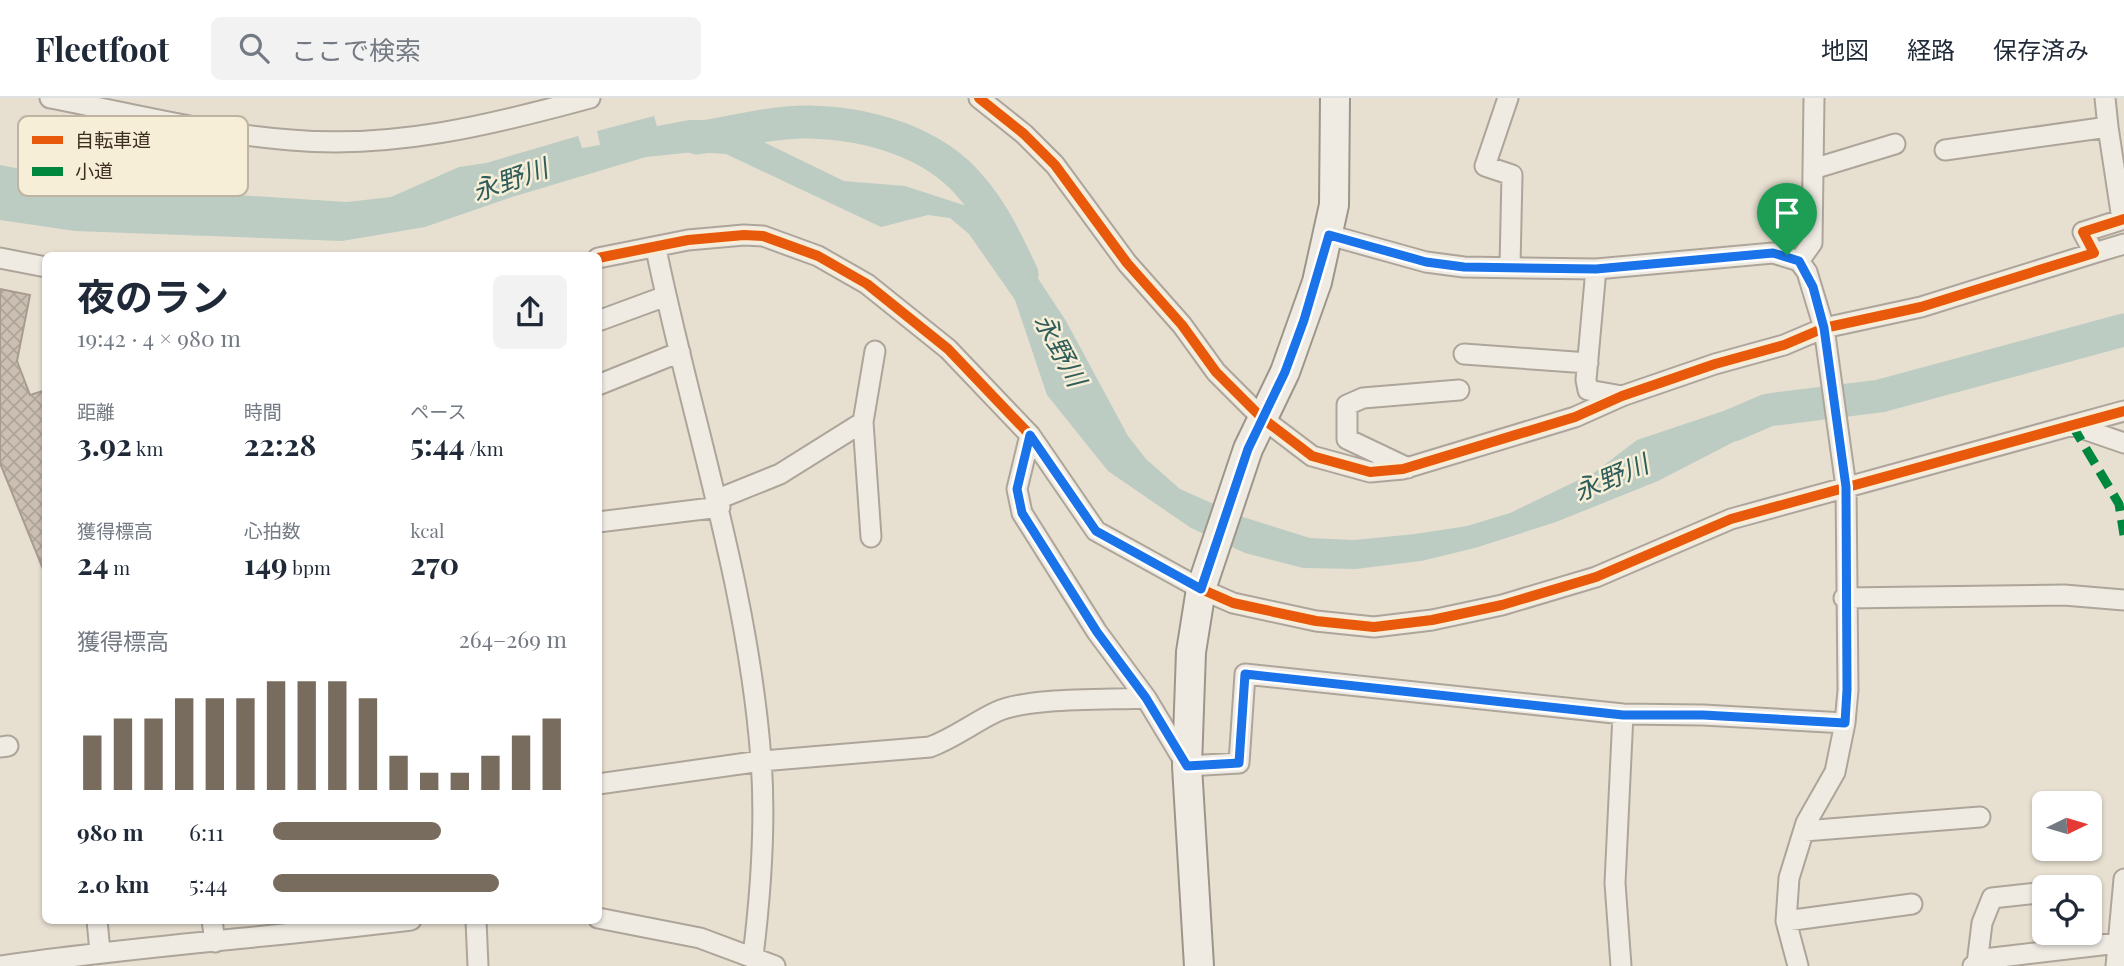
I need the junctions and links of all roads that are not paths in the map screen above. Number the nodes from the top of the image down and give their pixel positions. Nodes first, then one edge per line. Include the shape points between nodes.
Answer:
1 (50, 98) edge
2 (590, 98) edge
3 (979, 98) edge
4 (1335, 98) edge
5 (1508, 98) edge
6 (1814, 98) edge
7 (2105, 98) edge
8 (151, 116) edge
9 (2108, 127) junction
10 (248, 133) edge
11 (1895, 144) dead end
12 (1945, 150) dead end
13 (1813, 169) junction
14 (2123, 219) edge
15 (1329, 235) junction
16 (2124, 244) edge
17 (656, 249) junction
18 (2094, 253) junction
19 (602, 257) edge
20 (0, 258) edge
21 (1799, 261) junction
22 (42, 266) edge
23 (1510, 266) junction
24 (1596, 269) junction
25 (666, 296) junction
26 (602, 320) edge
27 (1824, 328) junction
28 (875, 351) dead end
29 (680, 352) junction
30 (1464, 354) dead end
31 (1588, 362) junction
32 (602, 383) edge
33 (1459, 390) dead end
34 (1622, 396) junction
35 (2124, 411) edge
36 (1262, 418) junction
37 (863, 422) junction
38 (2072, 425) junction
39 (1030, 435) junction
40 (2124, 443) edge
41 (1408, 468) junction
42 (1844, 478) junction
43 (719, 503) junction
44 (602, 521) edge
45 (871, 537) dead end
46 (1203, 582) junction
47 (1844, 598) junction
48 (2124, 600) edge
49 (1146, 698) junction
50 (1623, 715) junction
51 (1845, 723) junction
52 (761, 761) junction
53 (1187, 766) junction
54 (602, 783) edge
55 (1980, 817) dead end
56 (1804, 831) junction
57 (2124, 879) edge
58 (2032, 894) edge
59 (1912, 904) dead end
60 (602, 919) edge
61 (1786, 921) junction
62 (97, 924) edge
63 (213, 924) edge
64 (346, 924) edge
65 (477, 924) edge
66 (282, 928) edge
67 (215, 942) junction
68 (2118, 943) junction
69 (100, 952) junction
70 (753, 956) junction
71 (1975, 965) edge
72 (1, 966) edge
73 (478, 966) edge
74 (775, 966) edge
75 (1199, 966) edge
76 (1621, 966) edge
77 (1798, 966) edge
78 (2116, 966) edge

1 - 8 street
2 - 10 street via 449,134 381,141 291,141
3 - 36 street via 1055,165 1216,372
4 - 15 street via 1336,172
5 - 23 street via 1485,166 1512,175
6 - 13 street
7 - 9 street
9 - 12 street
9 - 14 street
11 - 13 street
13 - 21 street via 1812,243
14 - 18 street via 2083,232
15 - 23 street via 1426,262
15 - 36 street via 1285,372
16 - 18 street
17 - 19 street
17 - 25 street
17 - 39 street via 688,240 744,235 763,236 818,256 867,284 948,349
18 - 27 street via 1921,307
20 - 22 street
21 - 24 street via 1773,253
21 - 27 street via 1813,287
23 - 24 street
24 - 31 street
25 - 26 street
25 - 29 street
27 - 34 street
27 - 42 street
28 - 37 street
29 - 32 street
29 - 43 street
30 - 31 street
31 - 34 street via 1588,390
33 - 41 street via 1363,398 1347,405 1347,439
34 - 41 street via 1574,417
35 - 38 street
36 - 41 street via 1312,456 1370,472
36 - 46 street
37 - 43 street via 780,474
37 - 45 street
38 - 40 street
38 - 42 street
39 - 46 street via 1096,531
39 - 49 street via 1017,489 1022,513 1097,632
42 - 46 street via 1596,576 1502,605 1432,620 1374,626 1317,621 1233,603
42 - 47 street
43 - 44 street
43 - 52 street via 749,660
46 - 53 street via 1191,652
47 - 48 street via 2064,595
47 - 51 street
49 - 52 street via 998,711 930,747
49 - 53 street
50 - 51 street
50 - 53 street via 1245,674 1239,763
50 - 76 street via 1615,883
51 - 56 street via 1835,772
52 - 54 street
52 - 70 street via 762,885
53 - 75 street
55 - 56 street
56 - 61 street via 1789,878
57 - 68 street
58 - 71 street via 1992,898 1982,923
59 - 61 street
60 - 70 street via 700,938
61 - 77 street
62 - 69 street
63 - 67 street
64 - 66 street
65 - 73 street
66 - 67 street
67 - 69 street
68 - 71 street via 1984,959
68 - 78 street
69 - 72 street
70 - 74 street

